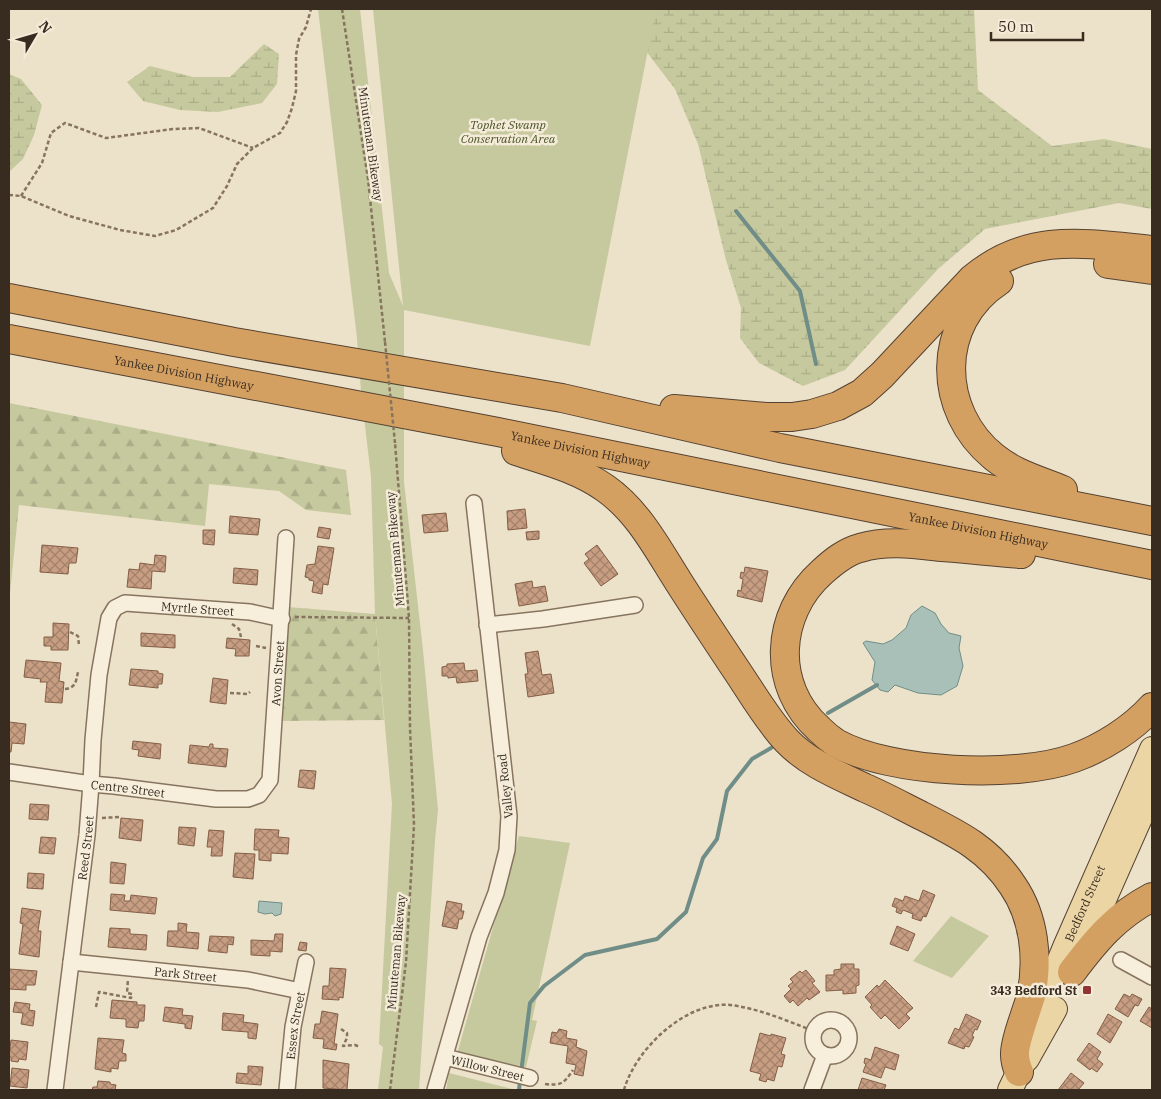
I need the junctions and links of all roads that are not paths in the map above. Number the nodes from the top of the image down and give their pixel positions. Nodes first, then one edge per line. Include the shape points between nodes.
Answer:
1 (1152, 250) edge
2 (1152, 270) edge
3 (9, 298) edge
4 (9, 339) edge
5 (579, 402) junction
6 (411, 415) junction
7 (474, 503) dead end
8 (1119, 514) junction
9 (1152, 521) edge
10 (286, 538) dead end
11 (1124, 560) junction
12 (1152, 565) edge
13 (635, 605) dead end
14 (115, 608) joint
15 (282, 619) junction
16 (487, 625) junction
17 (1152, 706) edge
18 (1152, 749) edge
19 (9, 772) edge
20 (91, 784) junction
21 (1152, 792) edge
22 (248, 799) joint
23 (1152, 897) edge
24 (1121, 960) dead end
25 (71, 962) junction
26 (306, 962) dead end
27 (1072, 972) junction
28 (1152, 977) edge
29 (300, 991) junction
30 (825, 1055) junction
31 (445, 1057) junction
32 (1018, 1074) edge
33 (530, 1078) dead end
34 (55, 1090) edge
35 (287, 1090) edge
36 (435, 1090) edge
37 (812, 1090) edge

1 - 5 highway via 1054,244 1006,256 972,279 862,393 838,406 812,414 766,417
2 - 8 highway via 1075,262 1019,270 996,283 974,304 958,332 951,359 955,402 966,426 984,448 1016,471
3 - 5 highway via 234,342
4 - 6 highway, Yankee Division Highway
5 - 8 highway via 780,448
6 - 11 highway, Yankee Division Highway
6 - 32 highway via 572,469 606,489 636,518 656,545 712,634 786,740 828,771 970,840 1001,869 1021,900 1034,942 1031,994 1014,1053
7 - 16 street, Valley Road
8 - 9 highway
10 - 15 street, Avon Street
11 - 12 highway, Yankee Division Highway
11 - 17 highway via 892,542 859,548 835,560 814,579 793,610 784,652 789,683 804,714 835,742 879,758 927,767 1032,768 1073,758 1126,730
13 - 16 street
14 - 15 street, Myrtle Street via 124,604 144,604 250,612
14 - 20 street, Reed Street via 106,630 99,675
15 - 22 street, Avon Street via 270,780 259,795
16 - 31 street, Valley Road via 509,816 507,850
18 - 32 main road, Bedford Street via 1048,987 1028,1037
19 - 20 street, Centre Street
20 - 22 street, Centre Street via 216,799
20 - 25 street, Reed Street
21 - 27 main road, Bedford Street
23 - 27 highway via 1136,905 1105,931
24 - 28 street
25 - 29 street, Park Street via 248,980
25 - 34 street, Reed Street
26 - 29 street, Essex Street
27 - 32 main road, Bedford Street via 1042,1035
29 - 35 street, Essex Street
30 - 30 street via 844,1051 849,1041 849,1033 841,1023 830,1019 814,1030 813,1043
30 - 37 street
31 - 33 street, Willow Street
31 - 36 street, Valley Road

